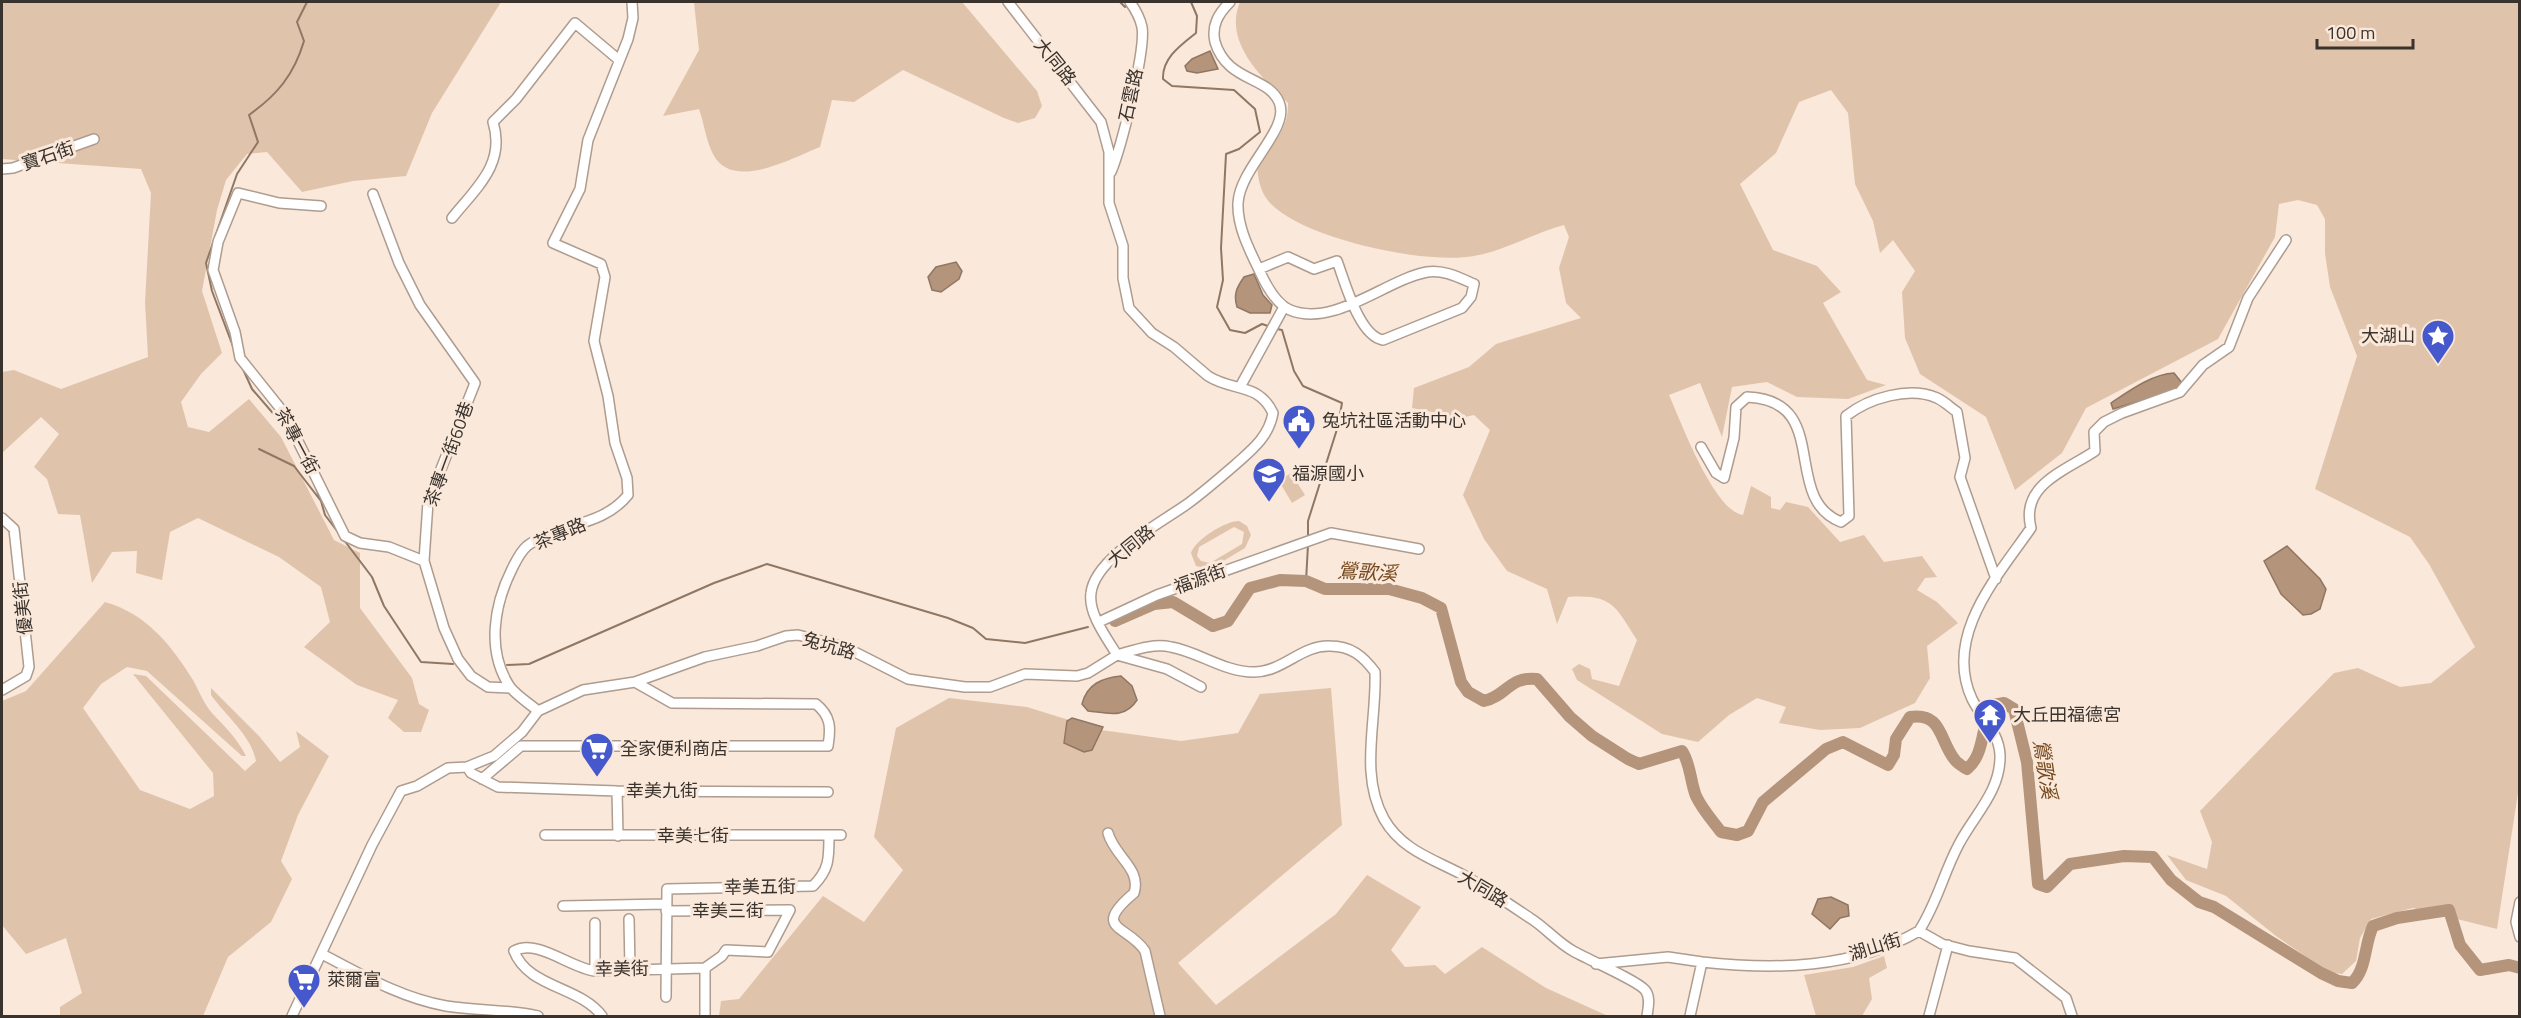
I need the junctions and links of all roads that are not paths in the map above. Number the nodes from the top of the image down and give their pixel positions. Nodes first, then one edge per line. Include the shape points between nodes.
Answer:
1 (632, 2) edge
2 (1008, 2) edge
3 (1230, 2) edge
4 (1132, 5) edge
5 (619, 60) junction
6 (94, 139) dead end
7 (2, 169) edge
8 (1108, 180) junction
9 (373, 194) dead end
10 (321, 206) dead end
11 (452, 218) dead end
12 (2286, 240) dead end
13 (1258, 269) junction
14 (1353, 302) junction
15 (1284, 307) junction
16 (1240, 387) junction
17 (1701, 447) dead end
18 (2, 518) edge
19 (1419, 549) dead end
20 (424, 561) junction
21 (1996, 579) junction
22 (1099, 622) junction
23 (1118, 655) junction
24 (635, 682) junction
25 (1201, 687) dead end
26 (511, 688) junction
27 (2, 690) edge
28 (538, 711) junction
29 (466, 767) junction
30 (482, 779) junction
31 (617, 791) junction
32 (828, 792) dead end
33 (1108, 833) dead end
34 (545, 835) dead end
35 (841, 835) dead end
36 (618, 836) junction
37 (830, 837) junction
38 (2520, 902) edge
39 (563, 906) dead end
40 (666, 908) junction
41 (629, 919) dead end
42 (595, 923) dead end
43 (1919, 931) junction
44 (2520, 937) edge
45 (1948, 945) junction
46 (322, 954) junction
47 (1702, 962) junction
48 (1596, 964) junction
49 (705, 968) junction
50 (630, 969) junction
51 (666, 969) junction
52 (595, 971) junction
53 (666, 997) dead end
54 (292, 1017) edge
55 (538, 1017) edge
56 (602, 1017) edge
57 (705, 1017) edge
58 (1160, 1017) edge
59 (1647, 1017) edge
60 (1690, 1017) edge
61 (1929, 1017) edge
62 (2072, 1017) edge

1 - 5 street, 茶專路 via 633,18
2 - 8 street, 大同路 via 1097,113 1109,152
3 - 13 street via 1215,23 1214,37 1221,57 1276,97 1281,112 1280,124 1247,172 1238,202 1240,223
4 - 8 street, 石雲路 via 1142,26 1135,80 1117,159
5 - 11 street via 575,23 516,99 493,122 498,137 493,167
5 - 26 street, 茶專路 via 588,140 580,189 553,243 601,264 605,277 594,341 628,495 615,510 527,546 518,558 498,603 495,629 498,661
6 - 7 street, 寶石街
8 - 16 street, 大同路 via 1112,217 1123,246 1123,278 1129,308 1152,333 1208,376 1219,383
9 - 20 street, 茶專一街60巷 via 420,305 475,383 428,502
10 - 20 street, 茶專一街 via 279,203 238,194 218,242 213,270 240,358 285,413 345,536
12 - 21 street via 2248,297 2229,347 2203,364 2180,392 2104,422 2094,432 2095,451 2039,487 2031,497 2027,513 2031,528
13 - 14 street via 1284,258 1294,258 1314,269 1337,261
13 - 15 street
14 - 14 street via 1367,332 1383,340 1462,308 1471,297 1474,284 1456,276 1428,272
14 - 15 street via 1318,314
15 - 16 street
16 - 22 street, 大同路 via 1257,393 1270,407 1273,413 1266,433 1252,450 1191,502 1111,559 1091,593
17 - 21 street via 1716,473 1724,478 1734,438 1736,407 1747,397 1763,397 1779,404 1800,431 1812,497 1831,518 1841,522 1849,516 1846,416 1884,397 1915,394 1937,398 1957,412 1965,458 1960,477
18 - 27 street, 優美街 via 14,529 28,667 26,676
19 - 22 street, 福源街 via 1331,532 1157,595
20 - 26 street via 444,628 458,659 471,676 488,687
21 - 43 street via 1967,635 1964,673 1972,698 1997,738 2000,756 1994,785 1959,843 1935,906
22 - 23 street, 大同路
23 - 24 street, 兔坑路 via 1077,676 1025,674 990,687 965,687 908,679 845,647 798,635 705,657
23 - 25 street via 1167,669
23 - 48 street, 大同路 via 1147,646 1170,646 1252,672 1272,670 1305,650 1329,646 1352,650 1366,659 1375,672 1370,777 1384,820 1396,836 1426,858 1464,875 1530,917 1557,941
24 - 28 street, 兔坑路 via 583,690
24 - 30 street via 672,704 816,704 827,712 831,728 828,746 521,746
26 - 28 street, 茶專路
28 - 29 street via 522,732 494,756
29 - 30 street, 幸美九街
29 - 46 street via 448,768 401,791 395,798
30 - 31 street, 幸美九街 via 498,787
31 - 32 street, 幸美九街
31 - 36 street
33 - 58 street via 1115,851 1137,881 1134,893 1122,903 1114,919 1122,932 1145,951
34 - 36 street, 幸美七街
35 - 37 street, 幸美七街
36 - 37 street, 幸美七街
37 - 40 street, 幸美五街 via 829,865 813,886 667,889
38 - 44 street via 2516,922
39 - 40 street, 幸美三街
40 - 49 street, 幸美三街 via 790,910 768,952 726,950
40 - 51 street
41 - 50 street
42 - 52 street
43 - 45 street, 湖山街
43 - 47 street, 湖山街 via 1891,945 1812,965 1748,967
45 - 61 street
45 - 62 street, 湖山街 via 2015,958 2066,998
46 - 54 street
46 - 55 street via 392,990 446,1006 512,1010
47 - 48 street, 湖山街 via 1668,957
47 - 60 street
48 - 59 street, 大同路 via 1645,990
49 - 51 street, 幸美街
49 - 57 street
50 - 51 street, 幸美街
50 - 52 street, 幸美街
51 - 53 street
52 - 56 street, 幸美街 via 580,969 539,949 523,946 514,951 523,966 590,1003

